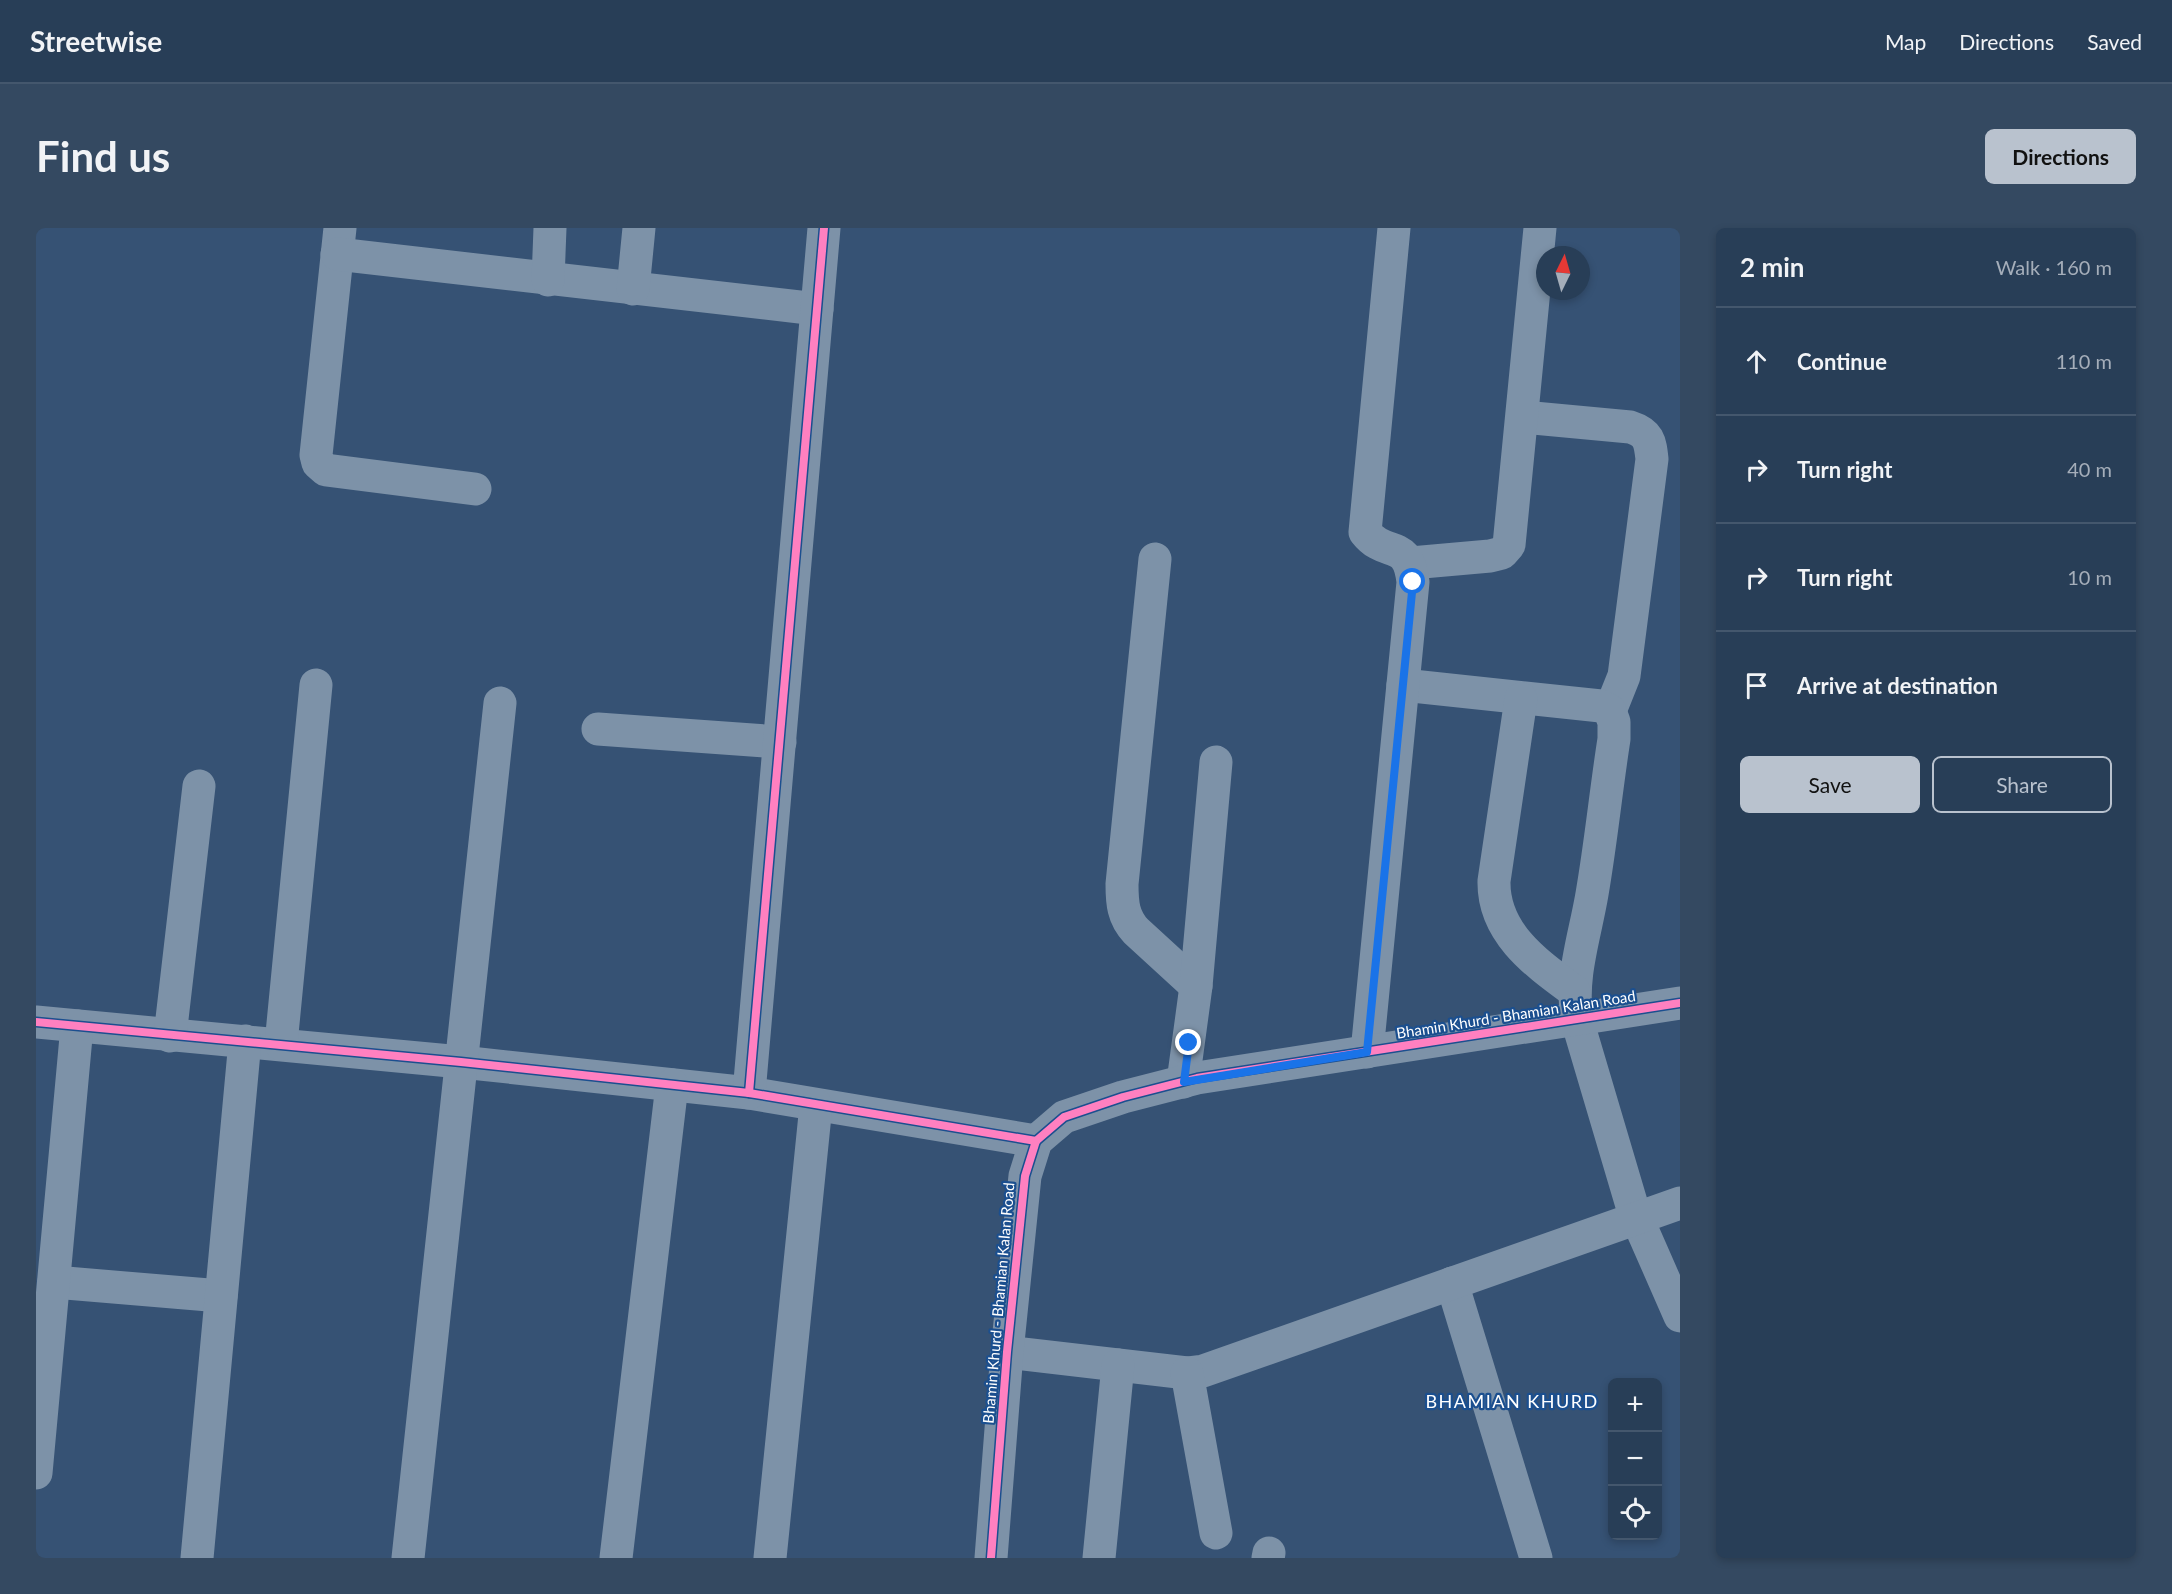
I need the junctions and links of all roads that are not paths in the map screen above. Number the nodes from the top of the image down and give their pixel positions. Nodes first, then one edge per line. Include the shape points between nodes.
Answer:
1 (550, 228) edge
2 (639, 228) edge
3 (824, 228) edge
4 (1394, 228) edge
5 (1540, 228) edge
6 (338, 241) edge
7 (548, 280) junction
8 (633, 290) junction
9 (817, 309) junction
10 (1523, 417) junction
11 (476, 489) dead end
12 (1155, 560) dead end
13 (1411, 563) junction
14 (316, 685) dead end
15 (1403, 685) junction
16 (1521, 699) junction
17 (500, 703) dead end
18 (1610, 711) junction
19 (598, 729) dead end
20 (780, 742) junction
21 (1216, 762) dead end
22 (199, 786) dead end
23 (1196, 986) junction
24 (1680, 1003) edge
25 (1575, 1006) junction
26 (36, 1022) edge
27 (77, 1026) junction
28 (170, 1036) junction
29 (245, 1041) junction
30 (281, 1044) junction
31 (1367, 1052) junction
32 (461, 1062) junction
33 (1184, 1082) junction
34 (672, 1085) junction
35 (748, 1093) junction
36 (816, 1105) junction
37 (1036, 1141) junction
38 (1680, 1203) edge
39 (1638, 1219) junction
40 (54, 1282) junction
41 (1452, 1283) junction
42 (221, 1296) junction
43 (1680, 1316) edge
44 (1007, 1352) junction
45 (1118, 1365) junction
46 (1186, 1373) junction
47 (36, 1473) edge
48 (1216, 1533) dead end
49 (197, 1558) edge
50 (408, 1558) edge
51 (616, 1558) edge
52 (770, 1558) edge
53 (992, 1558) edge
54 (1099, 1558) edge
55 (1536, 1558) edge

1 - 7 street
2 - 8 street
3 - 9 street
4 - 13 street via 1365,532 1372,540 1405,554
5 - 10 street
6 - 7 street
6 - 11 street via 318,463 326,470
7 - 8 street
8 - 9 street
9 - 20 street
10 - 13 street via 1509,545 1502,553 1490,556
10 - 18 street via 1630,427 1644,432 1650,441 1652,459 1624,676
12 - 23 street via 1122,884 1123,910 1127,922
13 - 15 street via 1413,582
14 - 30 street
15 - 16 street
15 - 31 street
16 - 18 street via 1601,706
16 - 25 street via 1493,899 1502,925
17 - 32 street
18 - 25 street via 1614,739
19 - 20 street
20 - 35 street
21 - 23 street
22 - 28 street
23 - 33 street
24 - 25 street, Bhamin Khurd - Bhamian Kalan Road
25 - 31 street, Bhamin Khurd - Bhamian Kalan Road
25 - 39 street
26 - 27 street
27 - 28 street
27 - 40 street
28 - 29 street
29 - 30 street
29 - 42 street
30 - 32 street
31 - 33 street, Bhamin Khurd - Bhamian Kalan Road
32 - 34 street
32 - 50 street
33 - 37 street, Bhamin Khurd - Bhamian Kalan Road via 1064,1117
34 - 35 street
34 - 51 street
35 - 36 street
36 - 37 street
36 - 52 street
37 - 44 street, Bhamin Khurd - Bhamian Kalan Road via 1024,1176
38 - 39 street
39 - 41 street
39 - 43 street
40 - 42 street
40 - 47 street
41 - 46 street via 1214,1368
41 - 55 street
42 - 49 street
44 - 45 street
44 - 53 street, Bhamin Khurd - Bhamian Kalan Road
45 - 46 street
45 - 54 street
46 - 48 street

